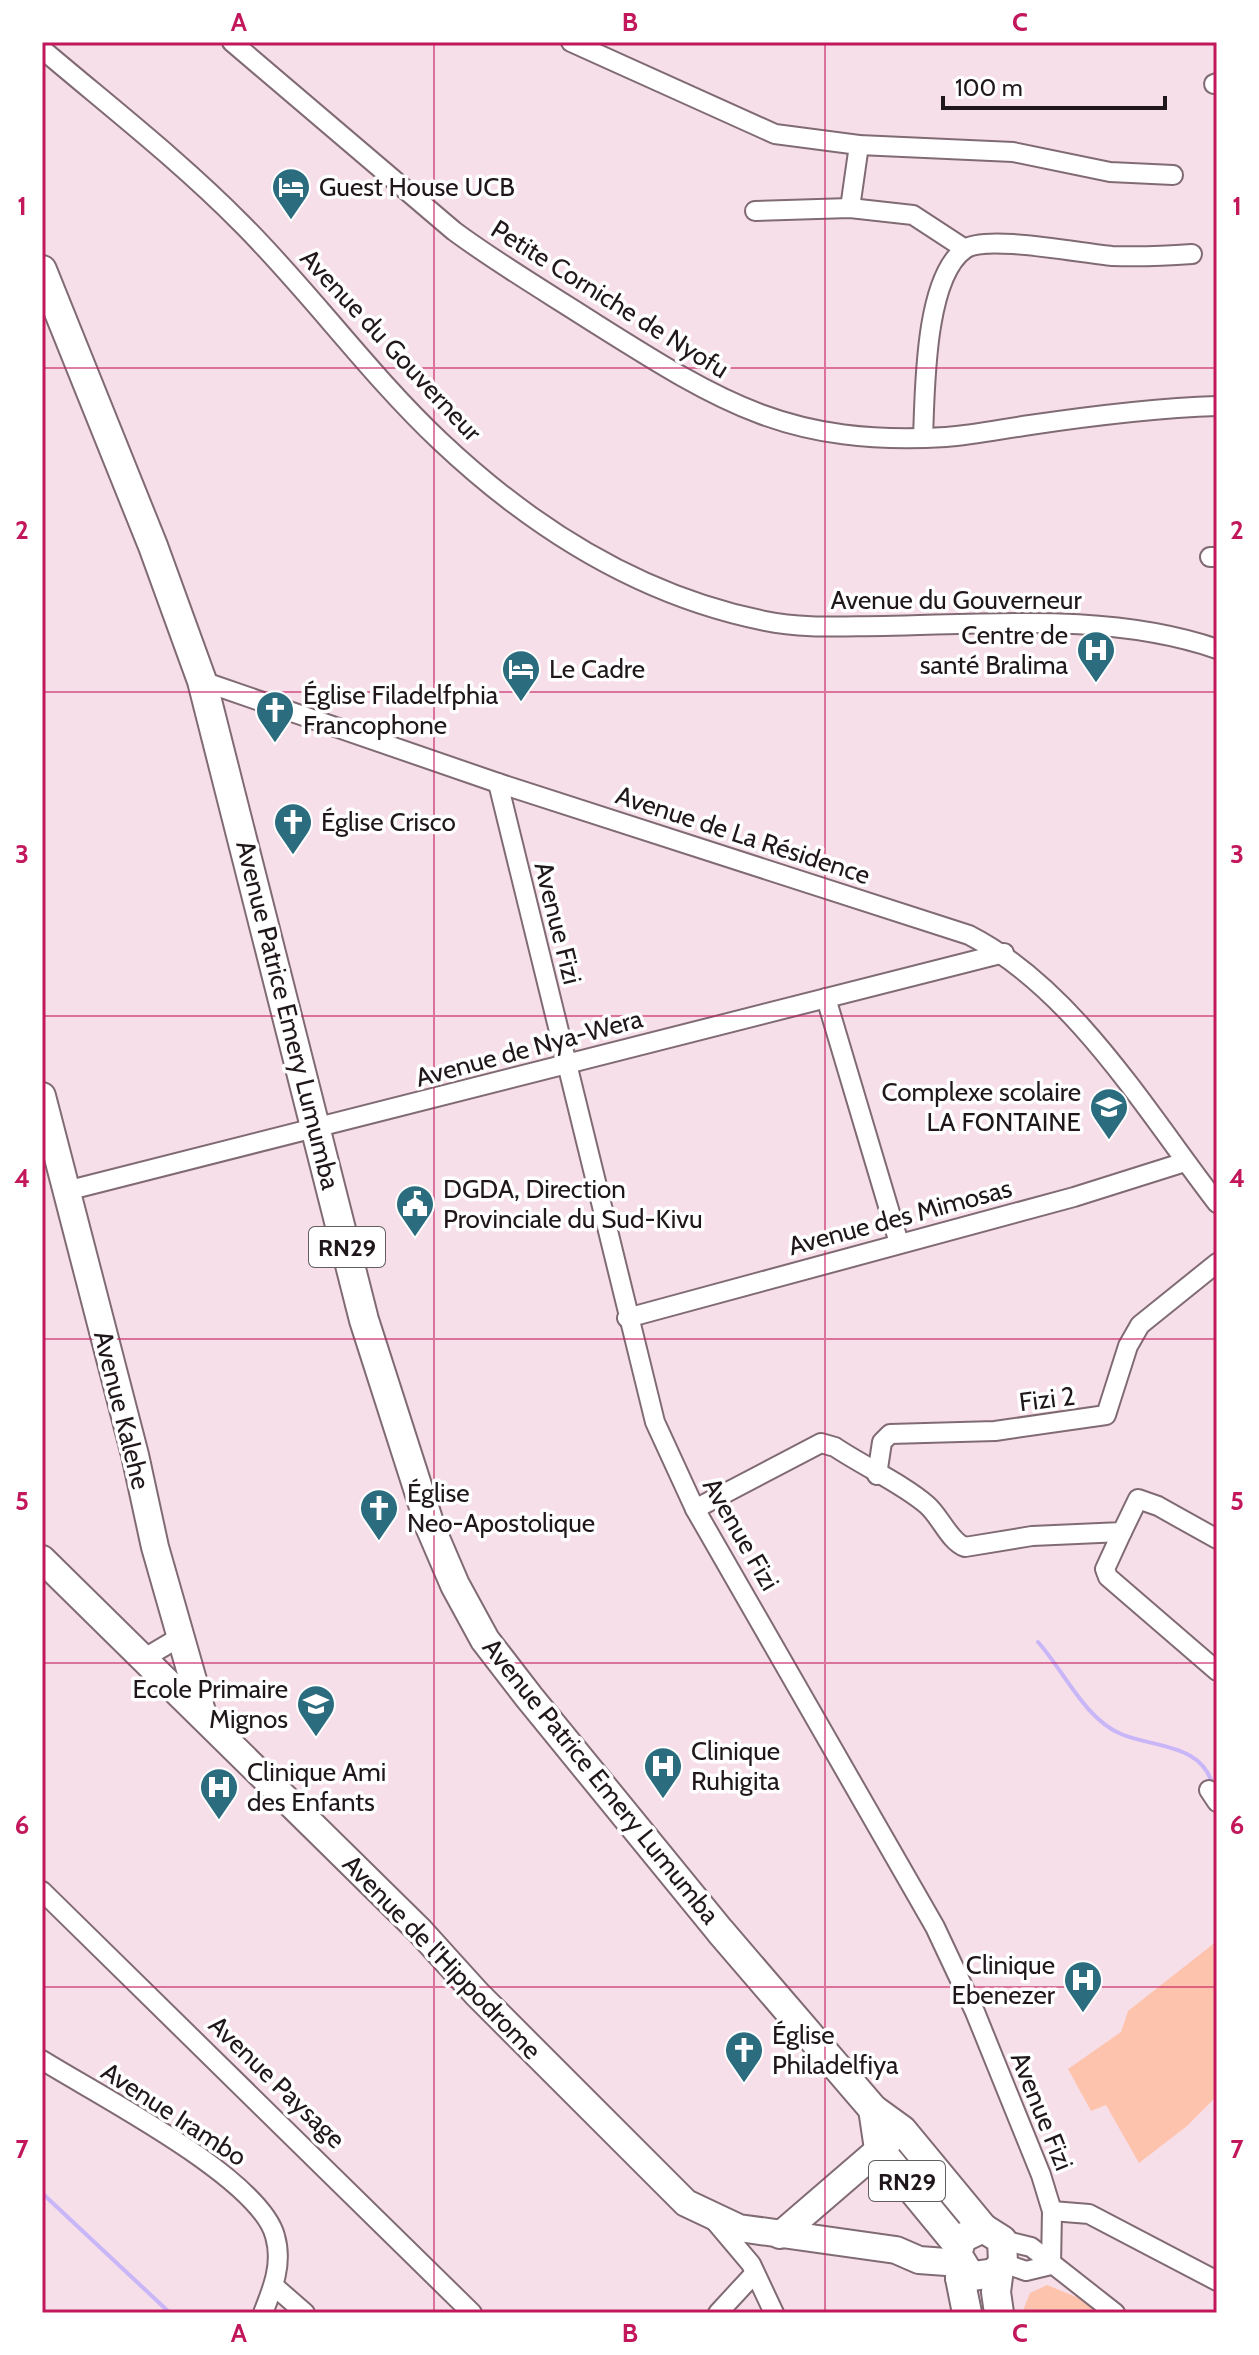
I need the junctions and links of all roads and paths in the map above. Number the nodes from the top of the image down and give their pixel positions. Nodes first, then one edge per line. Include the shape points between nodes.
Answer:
1 (232, 42) edge
2 (571, 42) edge
3 (42, 49) edge
4 (859, 145) junction
5 (1173, 175) dead end
6 (850, 208) junction
7 (755, 211) dead end
8 (965, 249) junction
9 (1192, 254) dead end
10 (42, 270) edge
11 (1217, 406) edge
12 (923, 438) junction
13 (1217, 649) edge
14 (202, 681) junction
15 (498, 783) junction
16 (1004, 953) junction
17 (826, 998) junction
18 (566, 1064) junction
19 (42, 1096) edge
20 (318, 1130) junction
21 (1185, 1162) junction
22 (66, 1191) junction
23 (1217, 1203) edge
24 (899, 1243) junction
25 (1217, 1263) edge
26 (627, 1318) junction
27 (877, 1475) junction
28 (695, 1509) junction
29 (1122, 1532) junction
30 (1217, 1539) edge
31 (42, 1559) edge
32 (180, 1637) junction
33 (143, 1659) junction
34 (1217, 1671) edge
35 (206, 1722) junction
36 (42, 1891) edge
37 (42, 2060) edge
38 (873, 2109) junction
39 (902, 2130) junction
40 (879, 2149) junction
41 (1052, 2211) junction
42 (713, 2219) junction
43 (771, 2233) junction
44 (997, 2250) junction
45 (959, 2262) junction
46 (1051, 2265) junction
47 (752, 2269) junction
48 (1217, 2281) edge
49 (274, 2286) junction
50 (263, 2313) edge
51 (305, 2313) edge
52 (472, 2313) edge
53 (718, 2313) edge
54 (774, 2313) edge
55 (967, 2313) edge
56 (999, 2313) edge
57 (1115, 2313) edge

1 - 12 street, Petite Corniche de Nyofu via 454,231 691,384 750,412 804,429 856,437
2 - 4 street via 775,134
3 - 13 street, Avenue du Gouverneur via 241,223 439,440 533,520 628,575 726,612 770,622 1076,625
4 - 5 street via 1013,152 1110,172
4 - 6 street
6 - 7 street
6 - 8 street via 913,215
8 - 9 street via 980,245 1145,257
8 - 12 street via 951,268 932,316
10 - 14 main road, Avenue Patrice Emery Lumumba / RN29
11 - 12 street, Petite Corniche de Nyofu
14 - 15 street, Avenue de La Résidence
14 - 20 main road, Avenue Patrice Emery Lumumba / RN29
15 - 16 street, Avenue de La Résidence via 969,935
15 - 18 street, Avenue Fizi
16 - 17 street, Avenue de Nya-Wera
16 - 21 street, Avenue de La Résidence via 1079,1025
17 - 18 street, Avenue de Nya-Wera
17 - 24 street
18 - 20 street, Avenue de Nya-Wera
18 - 26 street, Avenue Fizi
19 - 22 street, Avenue Kalehe
20 - 22 street, Avenue de Nya-Wera
20 - 38 main road, Avenue Patrice Emery Lumumba / RN29 via 364,1320 431,1529 485,1640 710,1919
21 - 23 street
21 - 24 street, Avenue des Mimosas
22 - 32 street, Avenue Kalehe
24 - 26 street, Avenue des Mimosas
25 - 27 street, Fizi 2 via 1140,1325 1106,1415 995,1431 890,1434 882,1442
26 - 28 street, Avenue Fizi via 655,1422
27 - 28 street via 821,1443
27 - 29 street via 930,1507 965,1547 1032,1536
28 - 41 street, Avenue Fizi via 935,1927 975,2012
29 - 30 street via 1138,1499
29 - 34 street via 1105,1569 1108,1577
31 - 33 street, Avenue de l'Hippodrome
32 - 33 street
32 - 35 street, Avenue Kalehe
33 - 35 street, Avenue de l'Hippodrome
35 - 42 street, Avenue de l'Hippodrome via 686,2203
36 - 52 street, Avenue Paysage
37 - 49 street, Avenue Irambo via 181,2144 247,2194 275,2234
38 - 39 main road, Avenue Patrice Emery Lumumba / RN29
38 - 40 main road, RN29
39 - 40 street
39 - 44 main road, Avenue Patrice Emery Lumumba / RN29
40 - 43 street
40 - 45 main road, RN29
41 - 46 street, Avenue Fizi
41 - 48 street via 1089,2214
42 - 43 street, Avenue de l'Hippodrome
42 - 47 street
43 - 45 street, Avenue de l'Hippodrome via 896,2250 920,2243
43 - 47 street
44 - 45 main road via 983,2276
44 - 45 main road via 968,2232
44 - 46 street via 1026,2271
44 - 56 main road
45 - 55 main road, RN29
46 - 57 street
47 - 53 street
47 - 54 street
49 - 50 street, Avenue Irambo
49 - 51 street

